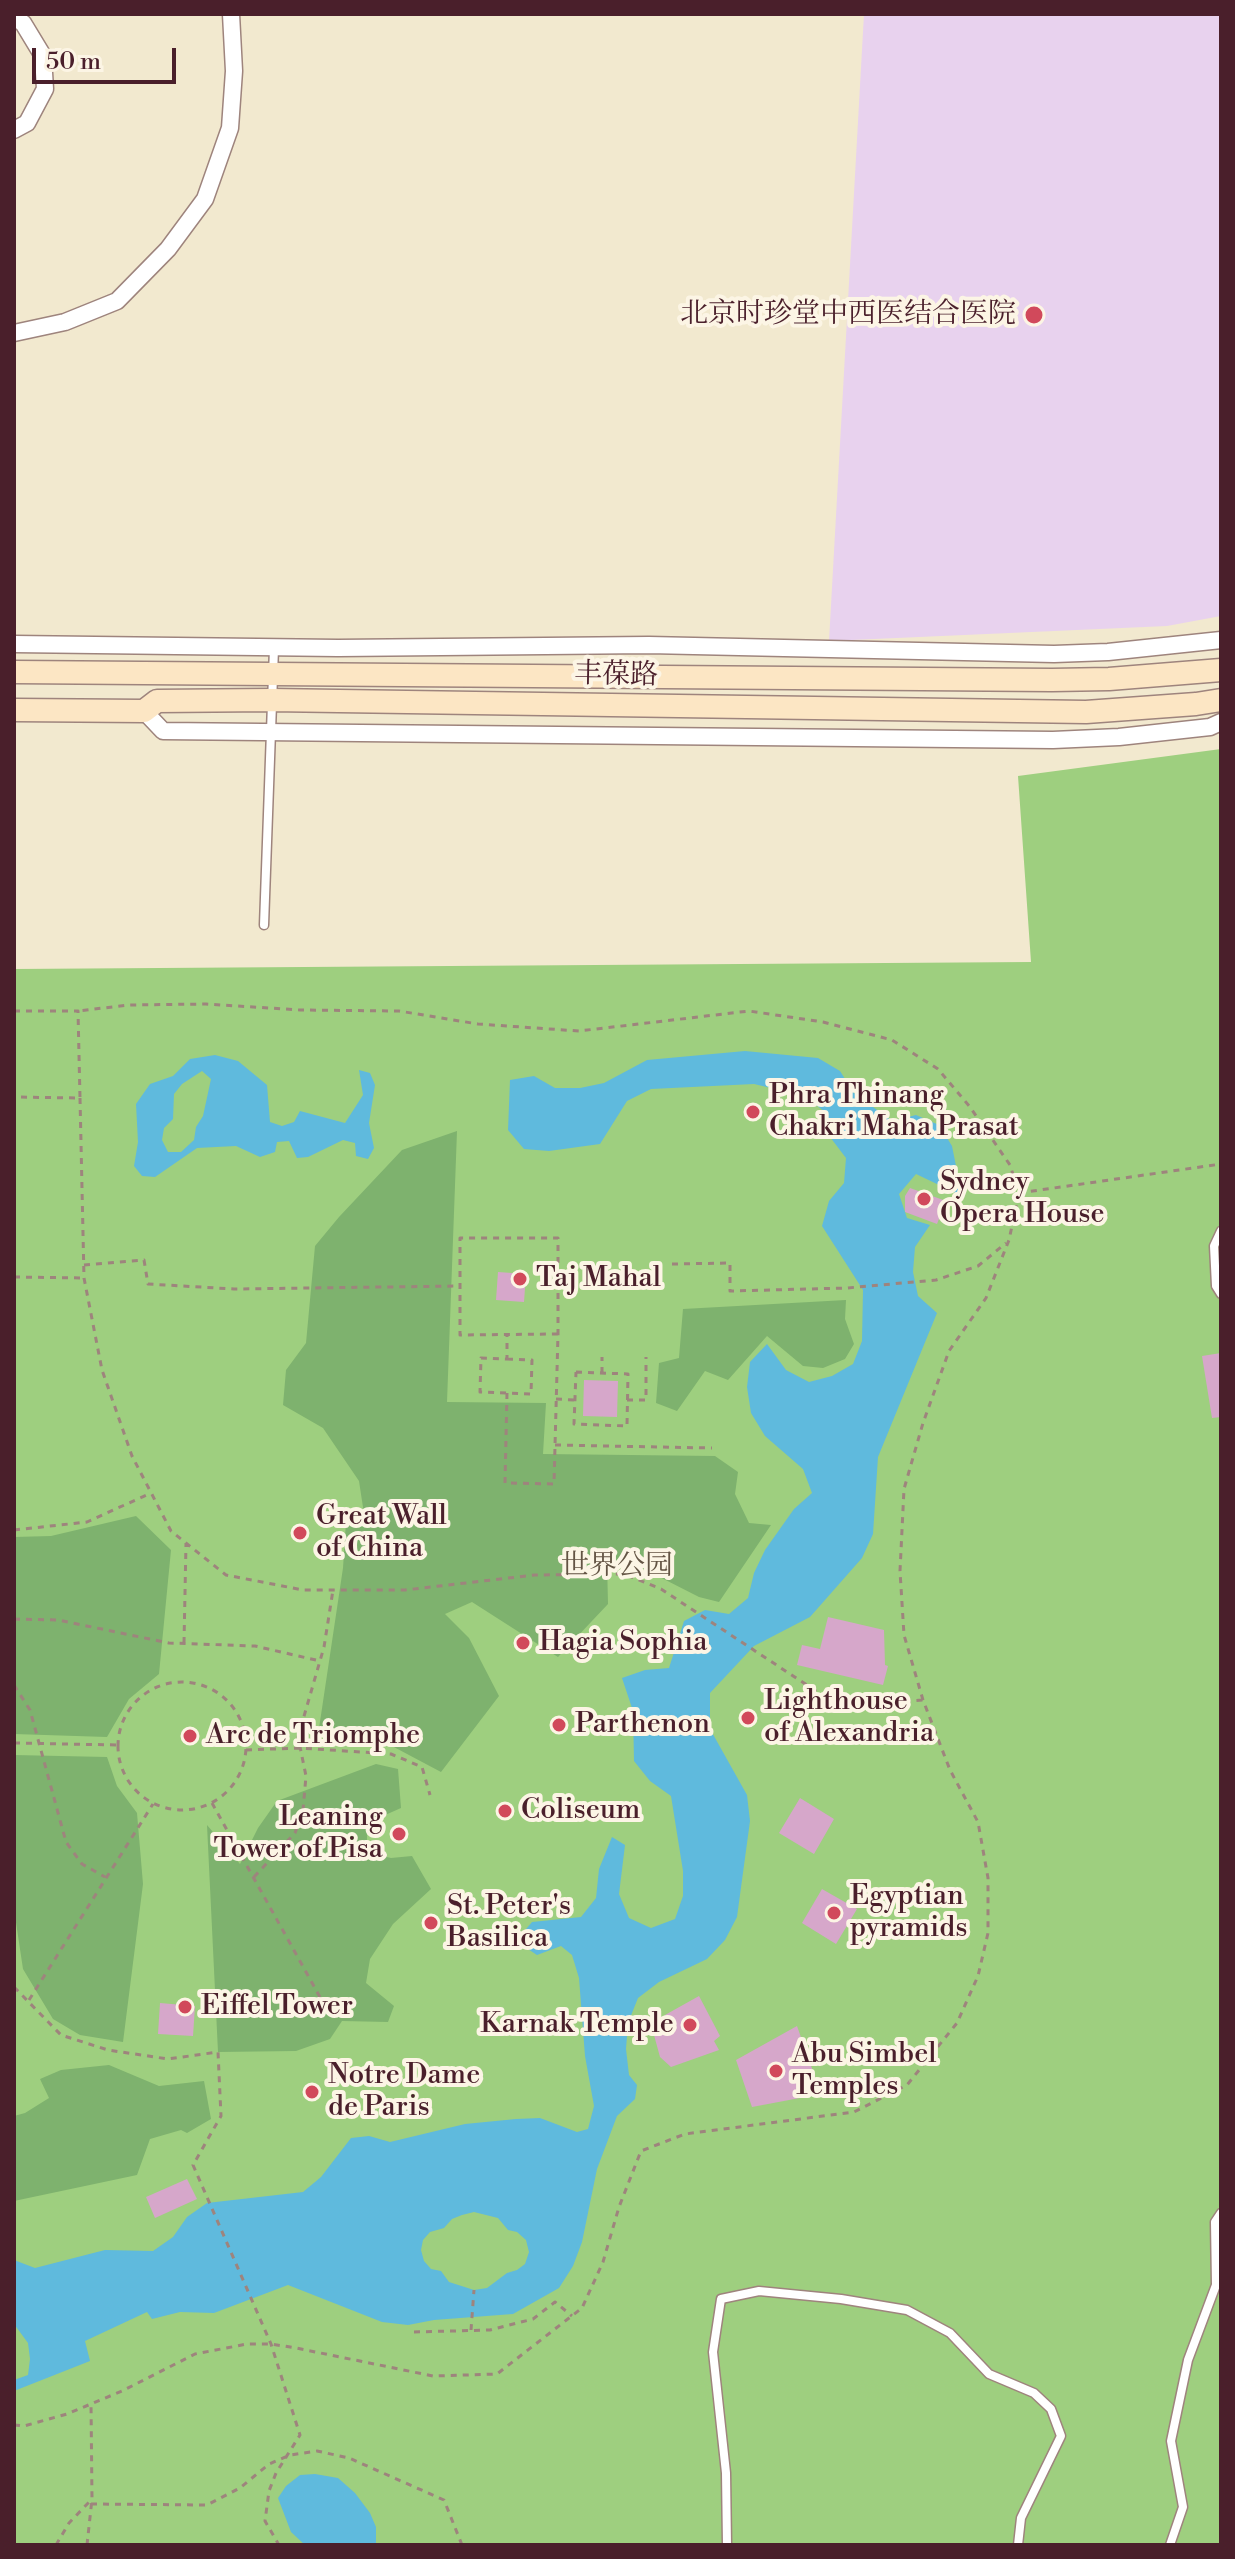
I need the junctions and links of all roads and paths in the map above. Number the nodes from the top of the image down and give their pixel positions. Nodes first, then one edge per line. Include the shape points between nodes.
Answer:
1 (231, 14) edge
2 (14, 18) edge
3 (14, 130) edge
4 (14, 333) edge
5 (1221, 640) edge
6 (14, 644) edge
7 (274, 648) junction
8 (1221, 670) edge
9 (14, 672) edge
10 (272, 675) junction
11 (271, 700) junction
12 (1221, 700) edge
13 (14, 710) edge
14 (144, 711) junction
15 (1221, 722) edge
16 (270, 732) junction
17 (264, 925) dead end
18 (14, 1011) edge
19 (78, 1011) junction
20 (14, 1097) edge
21 (80, 1098) junction
22 (1221, 1164) edge
23 (1019, 1193) junction
24 (1221, 1231) edge
25 (1009, 1240) junction
26 (672, 1264) dead end
27 (84, 1265) junction
28 (14, 1277) edge
29 (84, 1278) junction
30 (460, 1286) junction
31 (1221, 1294) edge
32 (558, 1334) junction
33 (507, 1335) junction
34 (602, 1357) dead end
35 (646, 1357) dead end
36 (507, 1359) junction
37 (602, 1373) junction
38 (507, 1393) junction
39 (556, 1399) junction
40 (575, 1400) junction
41 (627, 1400) junction
42 (555, 1445) junction
43 (712, 1448) dead end
44 (151, 1493) junction
45 (14, 1530) edge
46 (186, 1543) junction
47 (333, 1590) junction
48 (14, 1619) edge
49 (184, 1643) junction
50 (320, 1661) junction
51 (14, 1685) edge
52 (923, 1700) junction
53 (14, 1743) edge
54 (39, 1744) junction
55 (118, 1745) junction
56 (300, 1748) junction
57 (246, 1750) junction
58 (430, 1795) dead end
59 (212, 1803) junction
60 (153, 1804) junction
61 (107, 1877) junction
62 (254, 1877) junction
63 (14, 1987) edge
64 (321, 1999) dead end
65 (28, 2001) junction
66 (1221, 2213) edge
67 (474, 2290) dead end
68 (572, 2316) junction
69 (471, 2330) junction
70 (414, 2332) dead end
71 (271, 2344) junction
72 (91, 2404) junction
73 (14, 2425) edge
74 (290, 2455) junction
75 (92, 2502) junction
76 (56, 2545) edge
77 (87, 2545) edge
78 (279, 2545) edge
79 (462, 2545) edge
80 (727, 2545) edge
81 (1018, 2545) edge
82 (1170, 2545) edge

1 - 4 street via 230,128 205,199 168,249 117,301 65,322
2 - 3 street via 23,23 43,56 45,89 27,123
5 - 7 street via 1054,654 649,645
6 - 7 street
7 - 10 lane
8 - 10 main road, 丰葆路 via 1052,680
9 - 10 main road, 丰葆路
10 - 11 lane
11 - 12 main road, 丰葆路 via 1018,712
11 - 14 main road, 丰葆路 via 157,701
11 - 16 lane
13 - 14 main road, 丰葆路
14 - 16 street via 163,731
15 - 16 street via 1119,737 1053,740
16 - 17 lane
18 - 19 path
19 - 21 path
19 - 23 path via 206,1004 399,1011 478,1024 579,1031 749,1011 823,1022 892,1040 938,1069 1010,1165
20 - 21 path
21 - 27 path
22 - 23 path
23 - 25 path
24 - 31 lane via 1214,1246
25 - 26 path via 978,1266 936,1280 847,1288 730,1291 730,1263
25 - 52 path via 986,1298 949,1351 904,1489 904,1635
27 - 29 path
27 - 30 path via 144,1260 148,1284 177,1286
28 - 29 path
29 - 44 path via 102,1370
30 - 32 path via 460,1238 558,1238
30 - 33 path via 460,1335
32 - 33 path
32 - 39 path
33 - 36 path
34 - 37 path
35 - 41 path via 646,1400
36 - 38 path via 532,1360 531,1394
36 - 38 path via 481,1358 480,1392
37 - 40 path via 576,1372
37 - 41 path via 628,1374
38 - 42 path via 505,1483 554,1484
39 - 40 path
39 - 42 path
40 - 41 path via 574,1424 627,1426
42 - 43 path
44 - 45 path via 87,1522
44 - 46 path via 171,1531
46 - 47 path via 226,1575 303,1590
46 - 49 path
47 - 50 path
47 - 52 path via 624,1574 661,1589 819,1693 869,1704
48 - 49 path via 58,1620
49 - 50 path via 255,1646
50 - 56 path via 298,1737
51 - 54 path via 30,1710
52 - 68 path via 950,1770 978,1822 988,1878 988,1933 978,1976 957,2023 907,2085 854,2112 685,2134 641,2151 603,2262 582,2308
53 - 54 path
54 - 55 path
54 - 61 path via 66,1842 82,1864
55 - 57 path via 125,1716 137,1700 177,1682 218,1693 234,1709
55 - 60 path via 124,1776
56 - 57 path
56 - 58 path via 391,1754 422,1767
56 - 62 path via 306,1776 295,1833
57 - 59 path via 241,1772
59 - 60 path via 193,1810
59 - 62 path
60 - 61 path
61 - 65 path
62 - 64 path
63 - 65 path
65 - 71 path via 61,2035 108,2050 168,2059 218,2052 221,2116 193,2165
66 - 82 lane via 1215,2222 1216,2285 1188,2360 1171,2441 1183,2507
67 - 69 path
68 - 69 path via 555,2302 533,2319
68 - 71 path via 497,2374 433,2376
69 - 70 path
71 - 72 path via 195,2354
71 - 74 path via 300,2435
72 - 73 path
72 - 75 path
74 - 75 path via 207,2505
74 - 78 path via 269,2491 265,2521
74 - 79 path via 317,2451 349,2458 444,2500
75 - 76 path via 69,2523
75 - 77 path
80 - 81 lane via 726,2473 713,2352 721,2299 759,2291 907,2310 950,2333 989,2374 1034,2393 1051,2409 1061,2436 1021,2518

